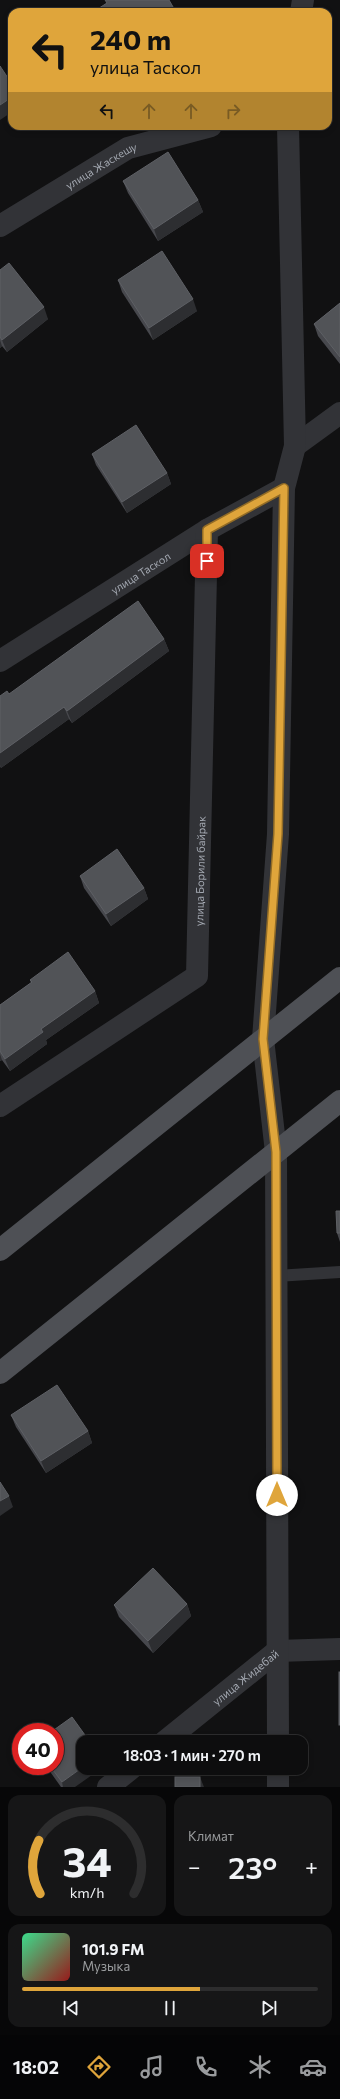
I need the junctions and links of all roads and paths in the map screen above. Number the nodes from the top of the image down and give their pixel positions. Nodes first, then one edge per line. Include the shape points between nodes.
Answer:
1 (196, 130) edge
2 (288, 130) edge
3 (0, 226) edge
4 (340, 412) edge
5 (295, 446) junction
6 (284, 488) junction
7 (207, 530) junction
8 (0, 661) edge
9 (340, 978) edge
10 (263, 1039) junction
11 (340, 1101) edge
12 (0, 1106) edge
13 (276, 1152) junction
14 (0, 1250) edge
15 (340, 1272) edge
16 (276, 1276) junction
17 (0, 1373) edge
18 (340, 1649) edge
19 (278, 1651) junction
20 (173, 1735) edge
21 (278, 1735) edge
22 (123, 1775) edge
23 (278, 1775) edge
24 (108, 1787) edge
25 (278, 1787) edge

1 - 3 street, улица Жаскешу via 128,148
2 - 5 street
4 - 5 street
5 - 6 street
6 - 7 street, улица Таскол
6 - 10 street via 278,834
7 - 8 street, улица Таскол
7 - 12 street, улица Борили байрак via 197,976
9 - 10 main road
10 - 13 street
10 - 14 main road
11 - 13 main road
13 - 16 street
13 - 17 main road
15 - 16 lane
16 - 19 street
18 - 19 street, улица Жидебай
19 - 20 street, улица Жидебай
19 - 21 street
22 - 24 street
23 - 25 street

